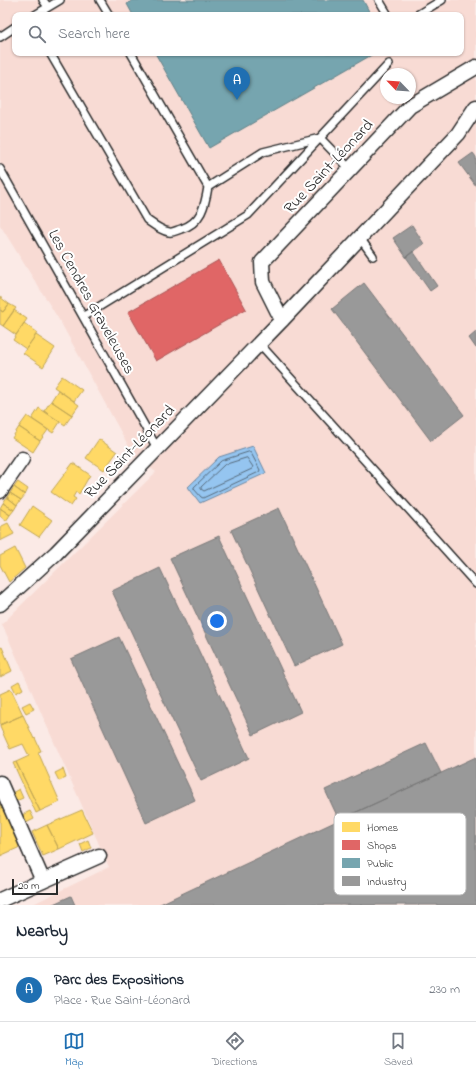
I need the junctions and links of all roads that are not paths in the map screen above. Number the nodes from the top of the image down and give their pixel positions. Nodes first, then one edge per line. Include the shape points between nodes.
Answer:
1 (43, 0) edge
2 (60, 0) edge
3 (100, 0) edge
4 (379, 0) edge
5 (442, 0) edge
6 (48, 8) junction
7 (41, 12) edge
8 (107, 12) edge
9 (386, 12) edge
10 (422, 12) edge
11 (12, 29) edge
12 (0, 36) edge
13 (52, 56) edge
14 (133, 56) edge
15 (389, 64) dead end
16 (476, 66) edge
17 (476, 107) edge
18 (320, 138) junction
19 (0, 169) edge
20 (350, 169) junction
21 (208, 187) junction
22 (360, 238) junction
23 (373, 256) dead end
24 (84, 316) junction
25 (282, 320) junction
26 (259, 343) junction
27 (157, 448) junction
28 (22, 459) dead end
29 (0, 492) edge
30 (476, 584) edge
31 (0, 604) edge
32 (0, 783) edge
33 (99, 856) dead end
34 (43, 881) junction
35 (0, 900) edge

1 - 6 lane
2 - 6 lane
3 - 8 lane
4 - 9 lane
5 - 10 lane
6 - 7 lane
11 - 12 lane
13 - 21 lane via 147,220 157,228 171,232 187,227 197,220 206,200
14 - 21 lane
15 - 18 lane
16 - 20 street, Rue Saint-Léonard via 410,106
17 - 22 street, Rue Saint-Léonard via 458,134
18 - 20 lane
18 - 21 lane via 263,152
18 - 24 lane via 248,215
19 - 24 lane, Les Cendres Graveleuses
20 - 25 street, Rue Saint-Léonard via 262,262 263,282
22 - 23 lane
22 - 25 street, Rue Saint-Léonard
24 - 27 lane, Les Cendres Graveleuses
25 - 26 street, Rue Saint-Léonard
26 - 27 street, Rue Saint-Léonard
26 - 30 lane
27 - 31 street, Rue Saint-Léonard via 56,553
28 - 29 street
32 - 34 street
33 - 34 street
34 - 35 street

